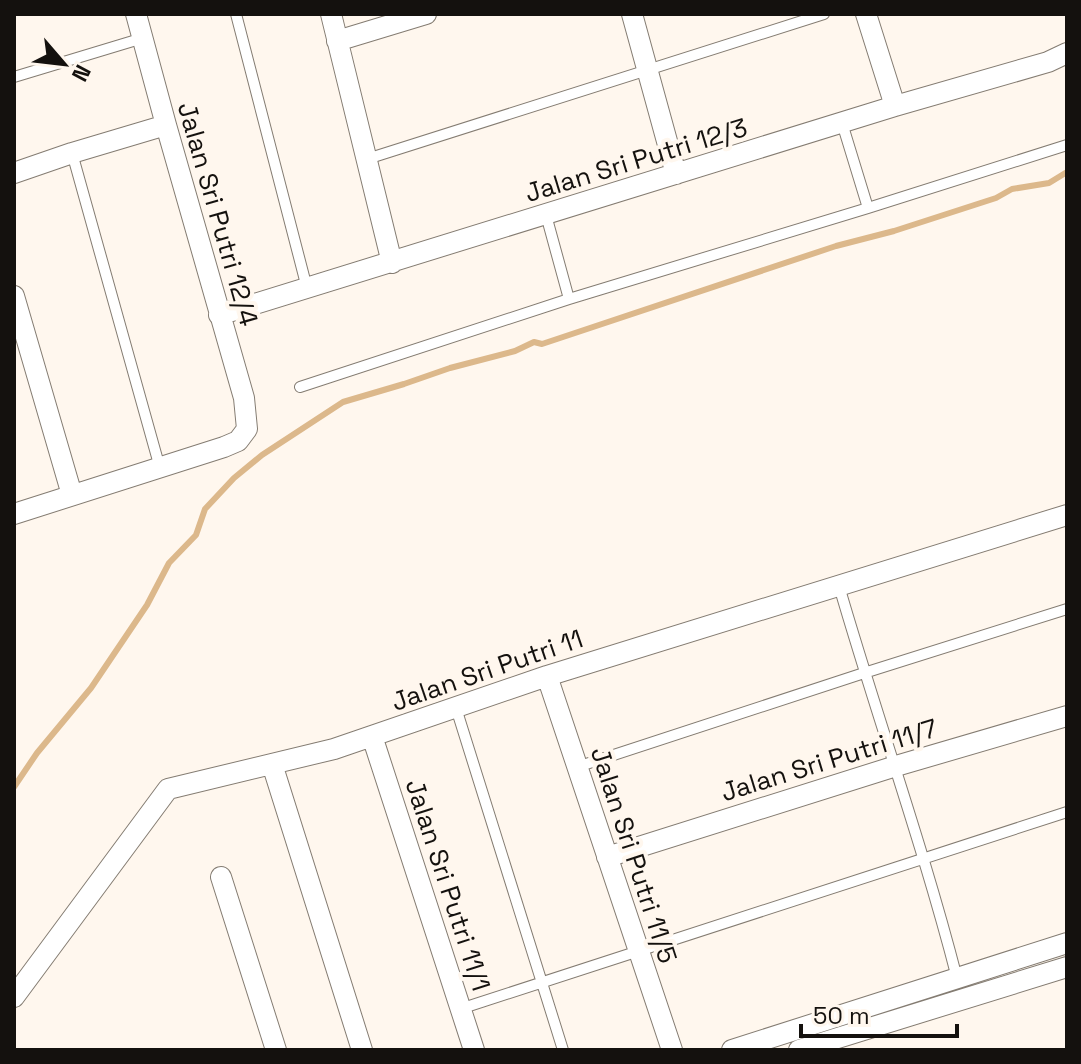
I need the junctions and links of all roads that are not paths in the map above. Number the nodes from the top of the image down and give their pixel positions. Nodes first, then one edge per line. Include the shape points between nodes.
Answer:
1 (136, 14) edge
2 (236, 14) edge
3 (331, 14) edge
4 (426, 14) edge
5 (632, 14) edge
6 (824, 14) edge
7 (866, 14) edge
8 (143, 38) junction
9 (337, 41) junction
10 (1067, 53) edge
11 (647, 70) junction
12 (14, 77) edge
13 (895, 106) junction
14 (842, 123) junction
15 (166, 125) junction
16 (1067, 145) edge
17 (72, 153) junction
18 (367, 159) junction
19 (14, 173) edge
20 (676, 174) junction
21 (868, 208) junction
22 (546, 215) junction
23 (392, 263) junction
24 (307, 288) junction
25 (14, 296) edge
26 (569, 299) junction
27 (219, 315) junction
28 (300, 387) dead end
29 (160, 468) junction
30 (72, 495) junction
31 (14, 514) edge
32 (1067, 515) edge
33 (839, 586) junction
34 (1067, 609) edge
35 (864, 673) junction
36 (547, 676) junction
37 (456, 708) junction
38 (1067, 716) edge
39 (372, 736) junction
40 (272, 764) junction
41 (896, 766) junction
42 (577, 767) junction
43 (1067, 812) edge
44 (607, 857) junction
45 (922, 859) junction
46 (221, 877) dead end
47 (1067, 943) edge
48 (638, 951) junction
49 (1067, 967) edge
50 (957, 978) junction
51 (542, 982) junction
52 (14, 997) edge
53 (460, 1009) junction
54 (812, 1048) edge
55 (276, 1050) edge
56 (362, 1050) edge
57 (474, 1050) edge
58 (563, 1050) edge
59 (672, 1050) edge
60 (732, 1050) edge

1 - 8 street, Jalan Sri Putri 12/4
2 - 24 lane
3 - 9 street
4 - 9 street
5 - 11 street
6 - 11 lane
7 - 13 street
8 - 12 lane
8 - 15 street, Jalan Sri Putri 12/4
9 - 18 street
10 - 13 street, Jalan Sri Putri 12/3
11 - 18 lane
11 - 20 street
13 - 14 street, Jalan Sri Putri 12/3
14 - 20 street, Jalan Sri Putri 12/3
14 - 21 lane
15 - 17 street
15 - 27 street, Jalan Sri Putri 12/4
16 - 21 lane
17 - 19 street
17 - 29 lane
18 - 23 street
20 - 22 street, Jalan Sri Putri 12/3
21 - 26 lane
22 - 23 street, Jalan Sri Putri 12/3
22 - 26 lane
23 - 24 street, Jalan Sri Putri 12/3
24 - 27 street, Jalan Sri Putri 12/3
25 - 30 street
26 - 28 lane
27 - 29 street, Jalan Sri Putri 12/4 via 244,398 247,429 238,441
29 - 30 street
30 - 31 street
32 - 33 street, Jalan Sri Putri 11
33 - 35 lane
33 - 36 street, Jalan Sri Putri 11
34 - 35 lane
35 - 41 lane
35 - 42 lane
36 - 37 street, Jalan Sri Putri 11
36 - 42 street, Jalan Sri Putri 11/5
37 - 39 street, Jalan Sri Putri 11
37 - 51 lane
38 - 41 street, Jalan Sri Putri 11/7
39 - 40 street, Jalan Sri Putri 11
39 - 53 street, Jalan Sri Putri 11/1
40 - 52 street, Jalan Sri Putri 11 via 168,789
40 - 56 street
41 - 44 street, Jalan Sri Putri 11/7
41 - 45 lane
42 - 44 street, Jalan Sri Putri 11/5
43 - 45 lane
44 - 48 street, Jalan Sri Putri 11/5
45 - 48 lane
45 - 50 lane
46 - 55 street
47 - 50 street
48 - 51 lane
48 - 59 street, Jalan Sri Putri 11/5
49 - 54 street
50 - 60 street
51 - 53 lane
51 - 58 lane
53 - 57 street, Jalan Sri Putri 11/1

